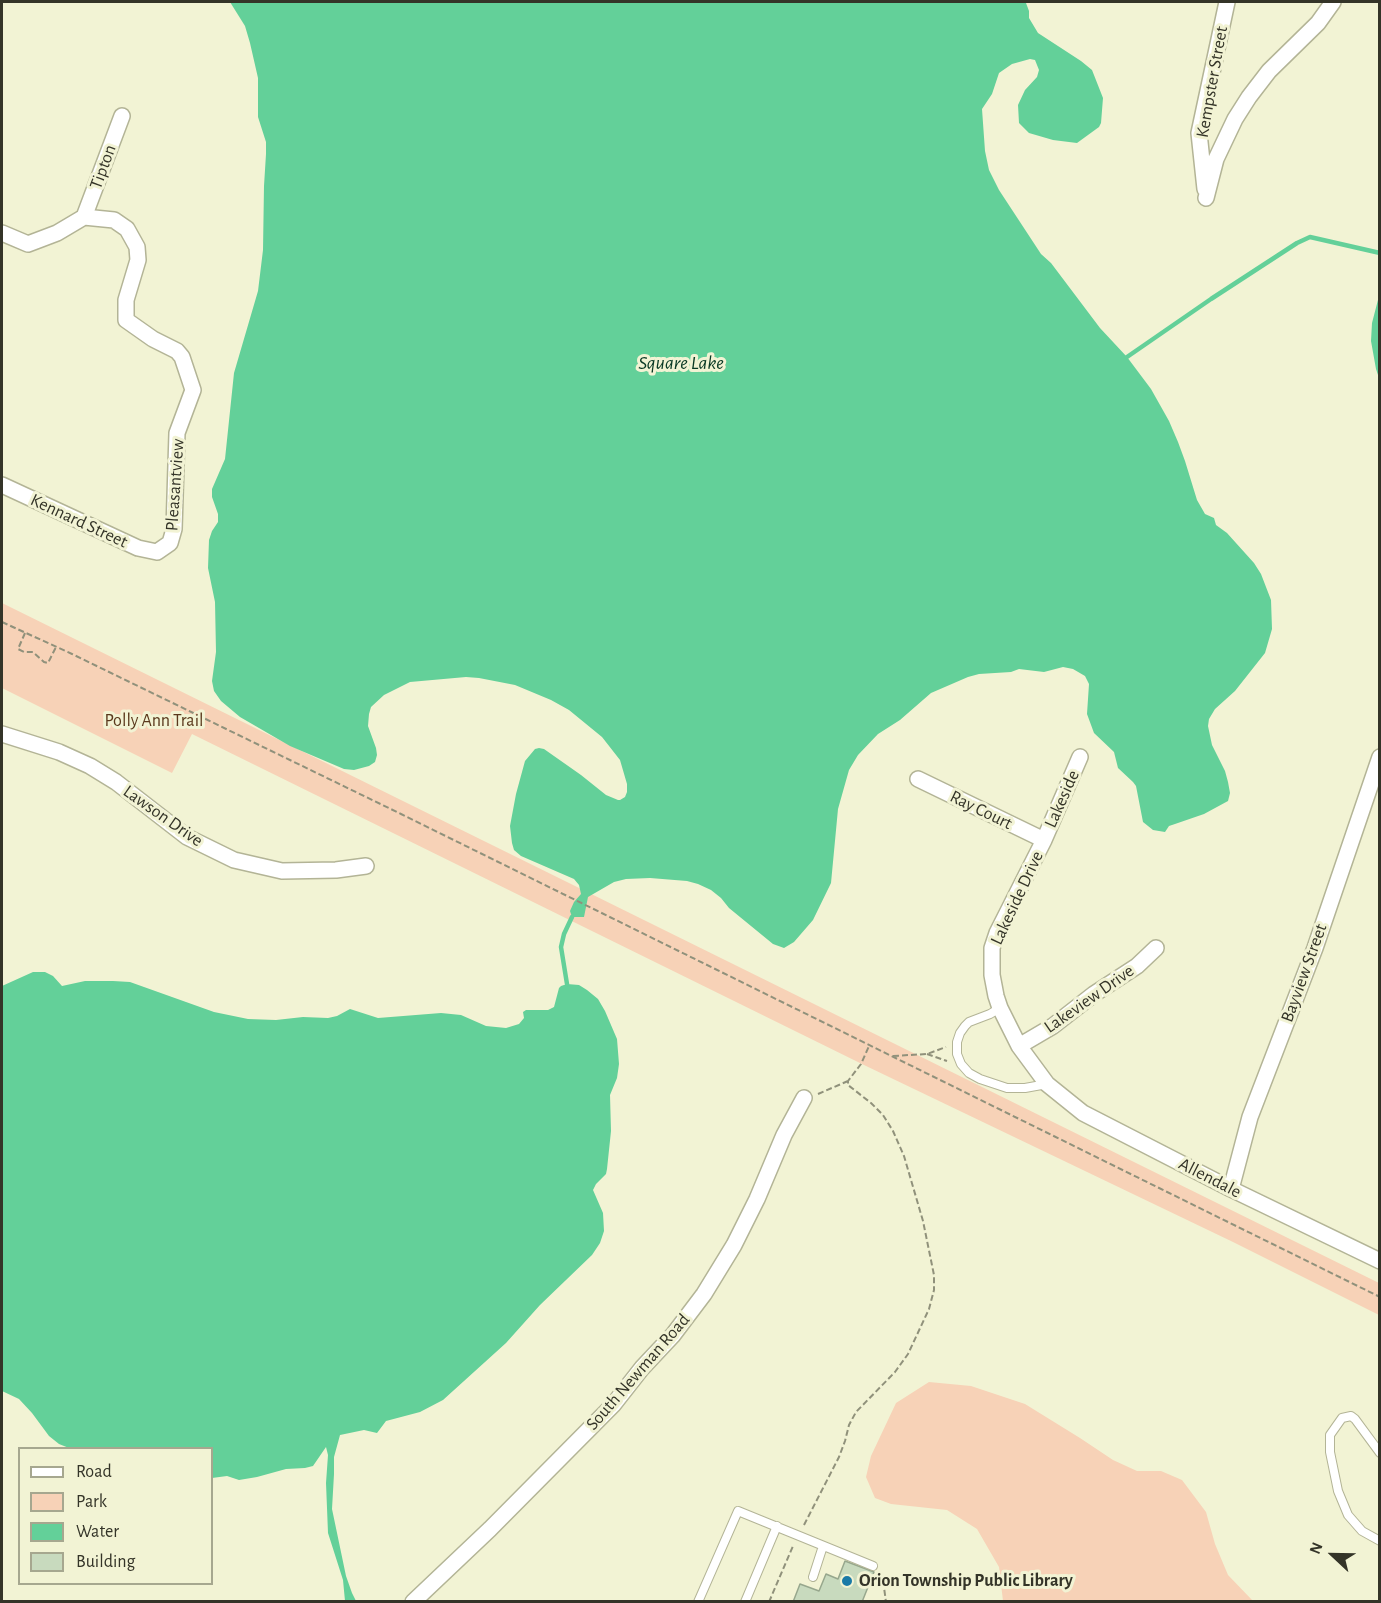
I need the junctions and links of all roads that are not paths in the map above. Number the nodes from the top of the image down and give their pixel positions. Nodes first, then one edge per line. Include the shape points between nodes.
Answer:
1 (1227, 2) edge
2 (1333, 2) edge
3 (122, 116) dead end
4 (84, 217) junction
5 (2, 233) edge
6 (2, 485) edge
7 (158, 552) joint
8 (2, 734) edge
9 (1080, 757) dead end
10 (1380, 757) edge
11 (918, 779) dead end
12 (1044, 840) junction
13 (366, 866) dead end
14 (1156, 948) dead end
15 (1000, 1008) junction
16 (1019, 1046) junction
17 (1047, 1084) junction
18 (804, 1098) road end
19 (1231, 1189) junction
20 (1380, 1261) edge
21 (1380, 1453) edge
22 (777, 1526) junction
23 (1380, 1541) edge
24 (824, 1546) junction
25 (873, 1566) road end
26 (813, 1577) dead end
27 (413, 1602) edge
28 (698, 1602) edge
29 (745, 1602) edge

1 - 2 street, Kempster Street via 1199,133 1206,198 1216,159 1235,118 1269,71 1318,24
3 - 4 street, Tipton
4 - 5 street via 28,244
4 - 7 street, Pleasantview via 114,220 127,228 137,247 138,260 126,300 126,320 177,351 193,390 177,433 174,529 170,543
6 - 7 street, Kennard Street via 138,548
8 - 13 street, Lawson Drive via 90,766 187,837 234,860 282,871
9 - 12 street, Lakeside
10 - 19 street, Bayview Street via 1315,948 1250,1118
11 - 12 street, Ray Court
12 - 15 street, Lakeside Drive via 992,948 993,984
14 - 16 street, Lakeview Drive via 1137,966
15 - 16 street, Lakeside Drive
15 - 17 lane via 969,1022 960,1033 960,1065 980,1079 1007,1088
16 - 17 street, Lakeside Drive
17 - 19 street, Allendale via 1083,1113
18 - 27 street, South Newman Road via 735,1245 673,1335 613,1405
19 - 20 street, Allendale
21 - 23 lane via 1351,1416 1342,1418 1330,1435 1338,1491 1348,1515 1362,1531
22 - 24 lane
22 - 28 lane via 738,1511
22 - 29 lane
24 - 25 lane
24 - 26 lane

